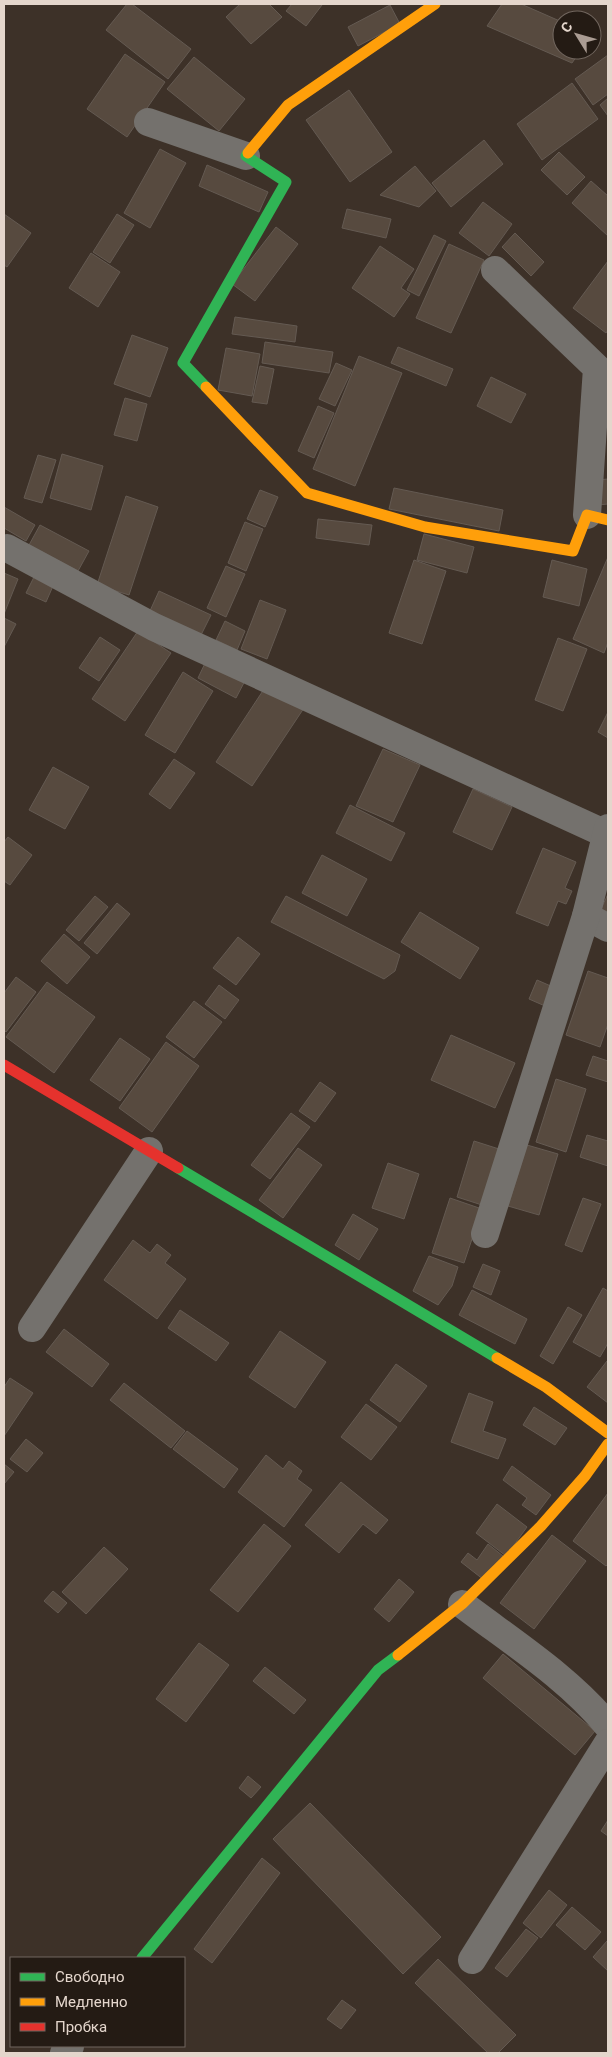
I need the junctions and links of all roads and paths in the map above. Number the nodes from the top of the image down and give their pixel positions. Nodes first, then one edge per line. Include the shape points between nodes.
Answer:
1 (435, 4) edge
2 (148, 122) dead end
3 (246, 156) junction
4 (495, 270) dead end
5 (598, 517) edge
6 (7, 548) dead end
7 (607, 831) edge
8 (597, 922) edge
9 (4, 1065) edge
10 (149, 1152) junction
11 (485, 1234) dead end
12 (32, 1328) dead end
13 (608, 1433) edge
14 (608, 1444) edge
15 (462, 1604) junction
16 (608, 1726) edge
17 (608, 1743) edge
18 (143, 1957) edge
19 (472, 1960) dead end

1 - 3 street via 288,105
2 - 3 street
3 - 5 street via 286,182 183,363 307,493 425,527 573,551
4 - 5 street via 596,368
6 - 7 street via 154,627
7 - 8 street
8 - 11 street
9 - 10 street
10 - 12 street
10 - 13 street via 546,1387
14 - 15 street via 541,1526
15 - 16 street via 529,1654 595,1710
15 - 18 street via 378,1670
17 - 19 street

